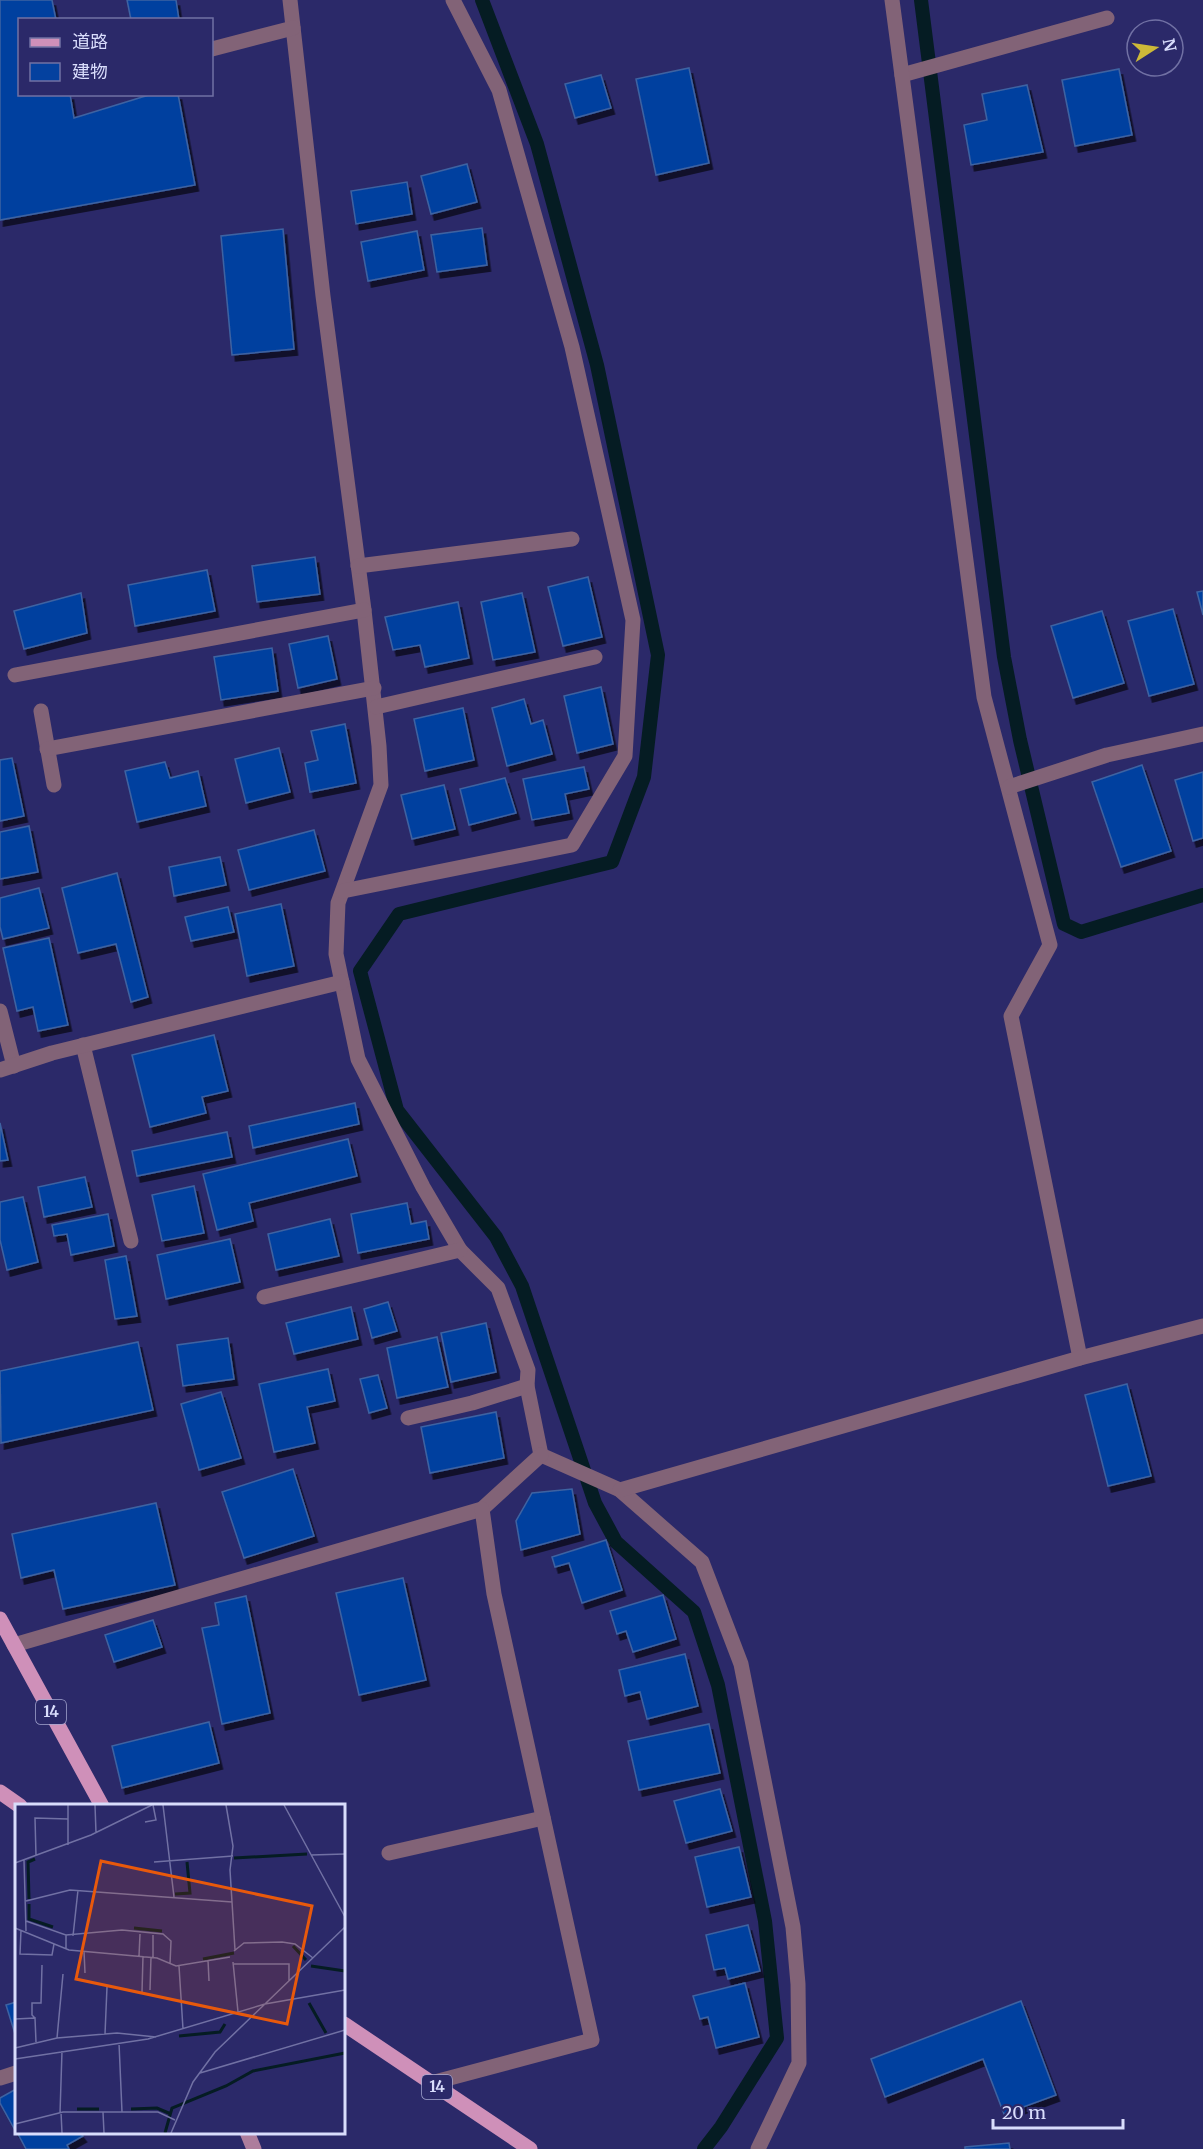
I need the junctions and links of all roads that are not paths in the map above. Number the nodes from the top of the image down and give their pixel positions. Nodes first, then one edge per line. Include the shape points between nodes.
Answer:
1 (290, 0) edge
2 (453, 0) edge
3 (892, 0) edge
4 (1107, 18) dead end
5 (293, 28) junction
6 (213, 49) edge
7 (902, 75) junction
8 (572, 538) dead end
9 (358, 566) junction
10 (364, 610) junction
11 (595, 657) dead end
12 (15, 675) dead end
13 (374, 688) junction
14 (376, 707) junction
15 (41, 711) dead end
16 (1203, 734) edge
17 (47, 749) junction
18 (54, 785) dead end
19 (1009, 787) junction
20 (343, 891) junction
21 (342, 982) junction
22 (0, 1011) edge
23 (83, 1045) junction
24 (7, 1068) edge
25 (131, 1241) dead end
26 (460, 1251) junction
27 (264, 1297) dead end
28 (1203, 1326) edge
29 (1080, 1358) junction
30 (527, 1386) junction
31 (408, 1418) dead end
32 (540, 1455) junction
33 (620, 1490) junction
34 (482, 1509) junction
35 (0, 1619) edge
36 (14, 1645) junction
37 (0, 1792) edge
38 (17, 1804) edge
39 (101, 1804) edge
40 (543, 1818) junction
41 (389, 1853) dead end
42 (345, 2025) edge
43 (15, 2073) edge
44 (0, 2078) edge
45 (432, 2083) junction
46 (247, 2134) edge
47 (254, 2149) edge
48 (530, 2149) edge
49 (758, 2149) edge

1 - 5 street
2 - 20 street via 499,90 580,380 633,620 625,756 572,845
3 - 7 street
4 - 7 street
5 - 6 street
5 - 9 street via 322,296
7 - 19 street via 984,697
8 - 9 street
9 - 10 street
10 - 12 street
10 - 13 street
11 - 14 street
13 - 14 street
13 - 17 street
14 - 20 street via 381,784
15 - 17 street
16 - 19 street via 1107,754
17 - 18 street
19 - 29 street via 1050,945 1011,1016
20 - 21 street via 338,903 336,954
21 - 23 street
21 - 26 street via 358,1059
22 - 24 street
23 - 24 street
23 - 25 street
26 - 27 street
26 - 30 street via 498,1287 528,1370
28 - 29 street
29 - 33 street
30 - 31 street
30 - 32 street
32 - 33 street
32 - 34 street
33 - 49 street via 702,1562 741,1664 793,1927 798,1984 799,2063
34 - 36 street
34 - 40 street via 494,1594
35 - 36 main road, 14
36 - 39 main road, 14
37 - 38 main road
40 - 41 street
40 - 45 street via 592,2040
42 - 45 main road, 14
43 - 44 street
45 - 48 main road, 14
46 - 47 main road

